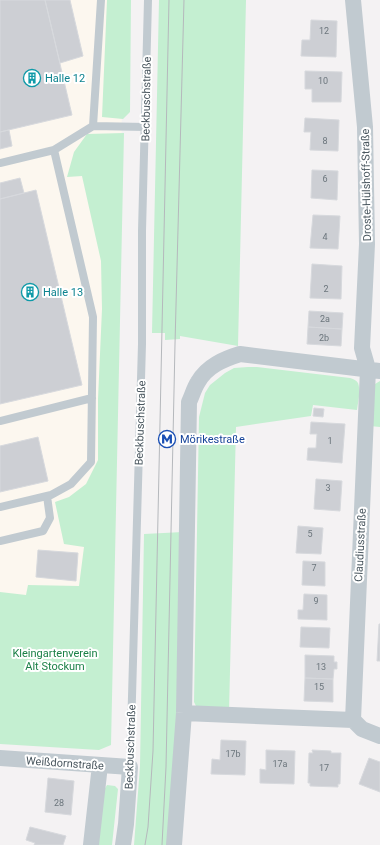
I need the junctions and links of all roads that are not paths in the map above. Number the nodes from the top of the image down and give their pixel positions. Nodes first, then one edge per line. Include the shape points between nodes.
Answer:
1 (101, 0) edge
2 (148, 0) edge
3 (353, 0) edge
4 (93, 126) junction
5 (146, 127) junction
6 (372, 127) edge
7 (54, 150) junction
8 (0, 163) edge
9 (374, 370) edge
10 (92, 398) junction
11 (0, 420) edge
12 (47, 496) junction
13 (0, 507) edge
14 (0, 541) edge
15 (184, 713) junction
16 (352, 720) junction
17 (380, 736) edge
18 (0, 758) edge
19 (100, 766) junction
20 (130, 766) junction
21 (91, 845) edge
22 (123, 845) edge
23 (174, 845) edge

1 - 4 lane
2 - 5 lane, Beckbuschstraße
3 - 6 street, Droste-Hülshoff-Straße
4 - 5 lane
4 - 7 lane
5 - 20 lane, Beckbuschstraße
6 - 9 street, Droste-Hülshoff-Straße via 362,348
7 - 8 lane
7 - 10 lane via 93,317
9 - 15 street via 240,354 214,364 198,381 189,402
9 - 16 street, Claudiusstraße
10 - 11 lane
10 - 12 lane via 91,462 71,484
12 - 13 lane
12 - 14 lane via 50,518 43,531
15 - 16 street
15 - 23 street
16 - 17 street via 362,729
18 - 19 street, Weißdornstraße
19 - 20 street, Weißdornstraße
19 - 21 street
20 - 22 street, Beckbuschstraße

